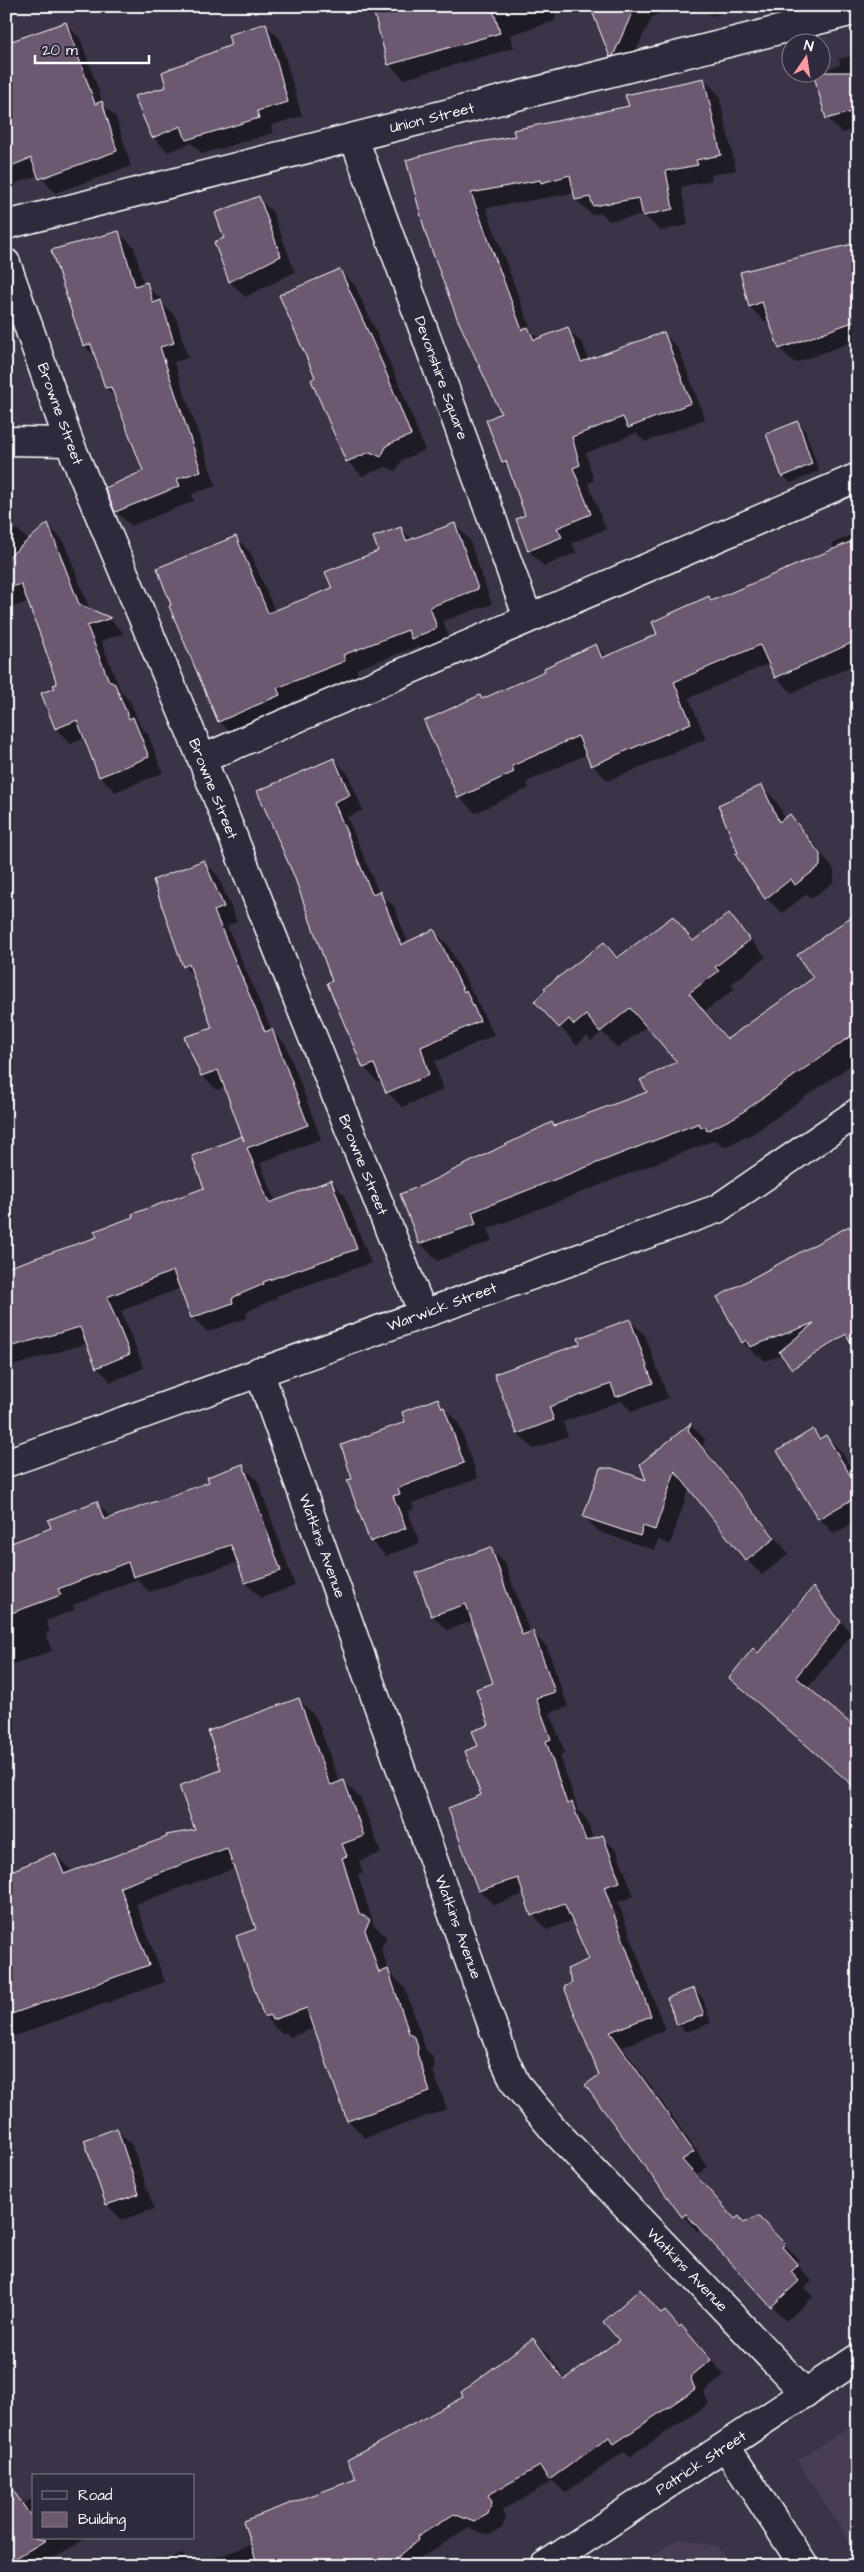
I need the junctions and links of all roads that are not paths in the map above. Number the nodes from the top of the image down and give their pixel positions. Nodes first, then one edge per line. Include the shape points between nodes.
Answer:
1 (858, 10) edge
2 (354, 138) junction
3 (6, 225) edge
4 (6, 263) edge
5 (6, 441) edge
6 (69, 442) junction
7 (858, 477) edge
8 (528, 618) junction
9 (202, 759) junction
10 (858, 1112) edge
11 (423, 1314) junction
12 (259, 1371) junction
13 (6, 1463) edge
14 (858, 2358) edge
15 (805, 2393) junction
16 (726, 2447) junction
17 (544, 2566) edge
18 (804, 2566) edge

1 - 2 street, Union Street
2 - 3 street, Union Street
2 - 8 street, Devonshire Square
4 - 6 street, Browne Street
5 - 6 street
6 - 9 street, Browne Street
7 - 8 street
8 - 9 street
9 - 11 street, Browne Street
10 - 11 street, Warwick Street via 717,1209
11 - 12 street, Warwick Street
12 - 13 street, Warwick Street
12 - 15 street, Watkins Avenue via 505,2061 516,2084 555,2132
14 - 15 street, Patrick Street
15 - 16 street, Patrick Street
16 - 17 street, Patrick Street
16 - 18 street

